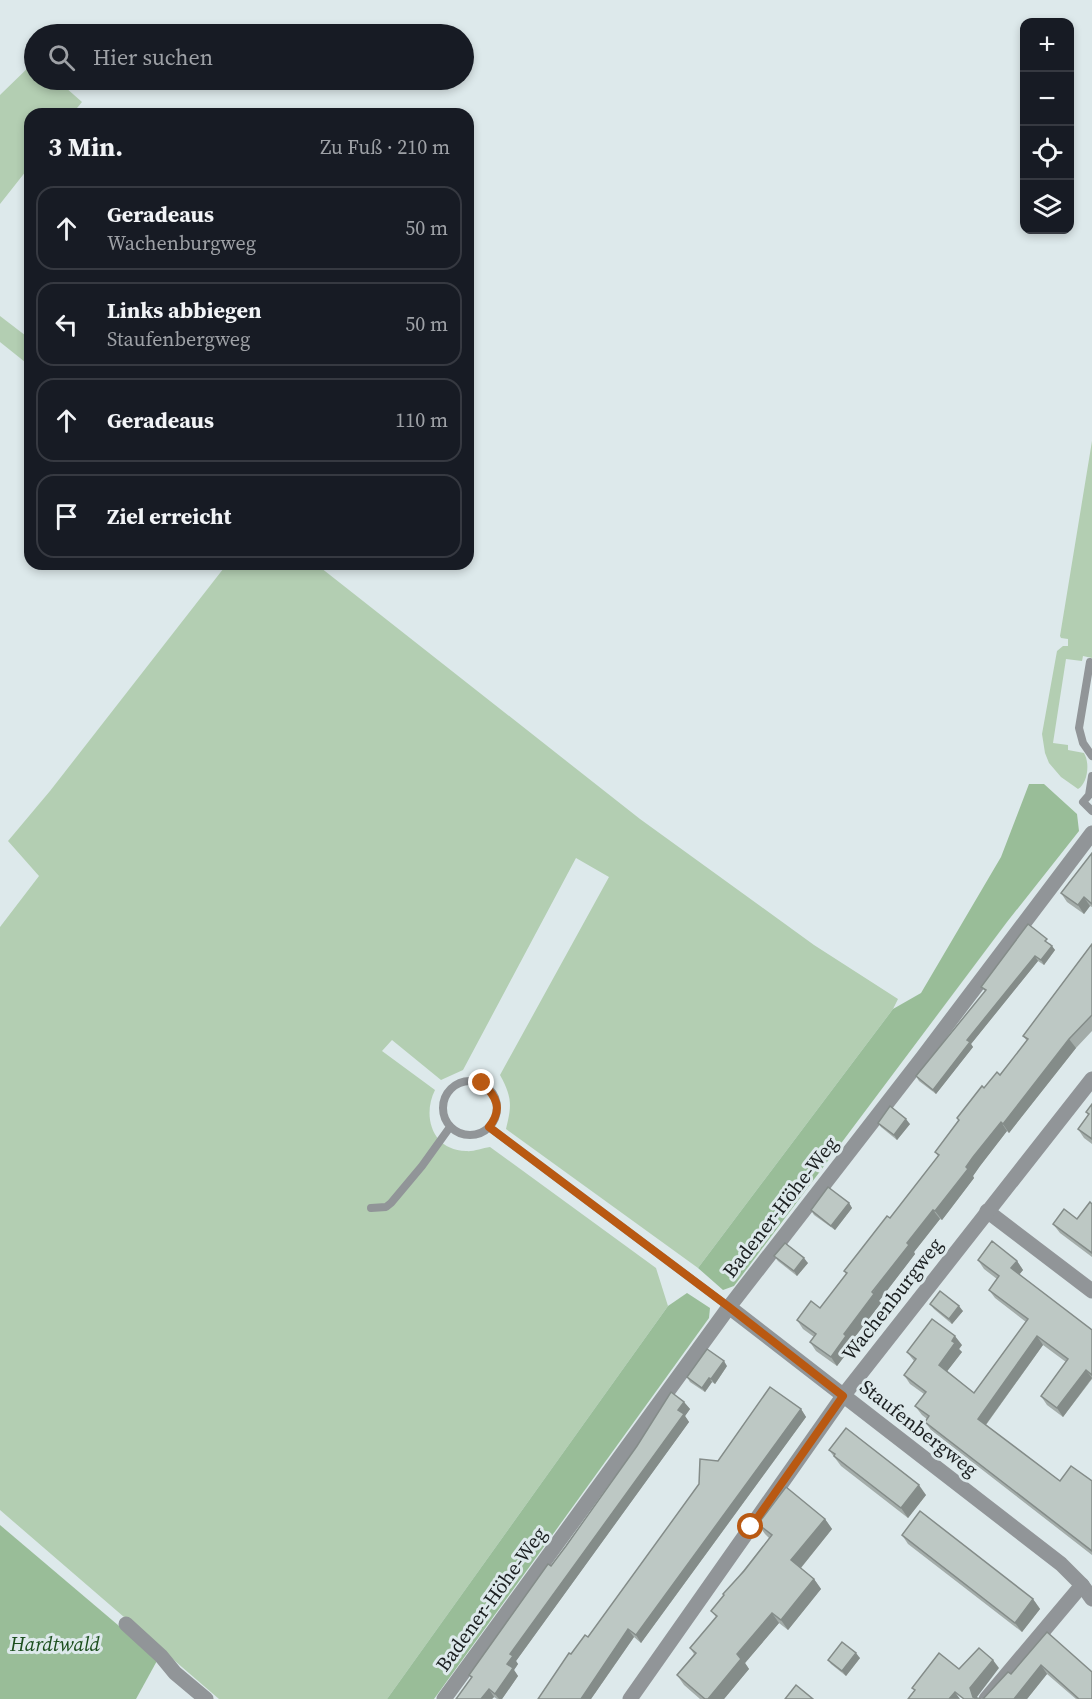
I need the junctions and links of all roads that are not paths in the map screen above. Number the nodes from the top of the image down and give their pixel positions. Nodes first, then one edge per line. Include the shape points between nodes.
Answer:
1 (1090, 662) dead end
2 (1092, 756) edge
3 (1092, 776) edge
4 (1092, 811) edge
5 (1092, 833) edge
6 (1092, 1079) edge
7 (450, 1127) junction
8 (489, 1127) junction
9 (371, 1208) dead end
10 (987, 1211) junction
11 (1092, 1292) edge
12 (729, 1307) junction
13 (843, 1396) junction
14 (1082, 1585) junction
15 (1092, 1599) edge
16 (126, 1624) dead end
17 (206, 1699) edge
18 (444, 1699) edge
19 (630, 1699) edge
20 (986, 1699) edge

1 - 2 lane via 1079,728
3 - 4 lane via 1089,795 1083,802
5 - 12 street, Badener-Höhe-Weg
6 - 10 street, Wachenburgweg
7 - 8 lane via 468,1135
7 - 8 lane via 443,1101 458,1083 469,1080 482,1083 494,1094 497,1110
7 - 9 lane via 398,1196 386,1206
8 - 12 lane
10 - 11 street
10 - 13 street, Wachenburgweg
12 - 13 street, Staufenbergweg
12 - 18 street, Badener-Höhe-Weg
13 - 14 street, Staufenbergweg via 1061,1564
13 - 19 street, Wachenburgweg
14 - 15 street, Staufenbergweg
14 - 20 street
16 - 17 street

